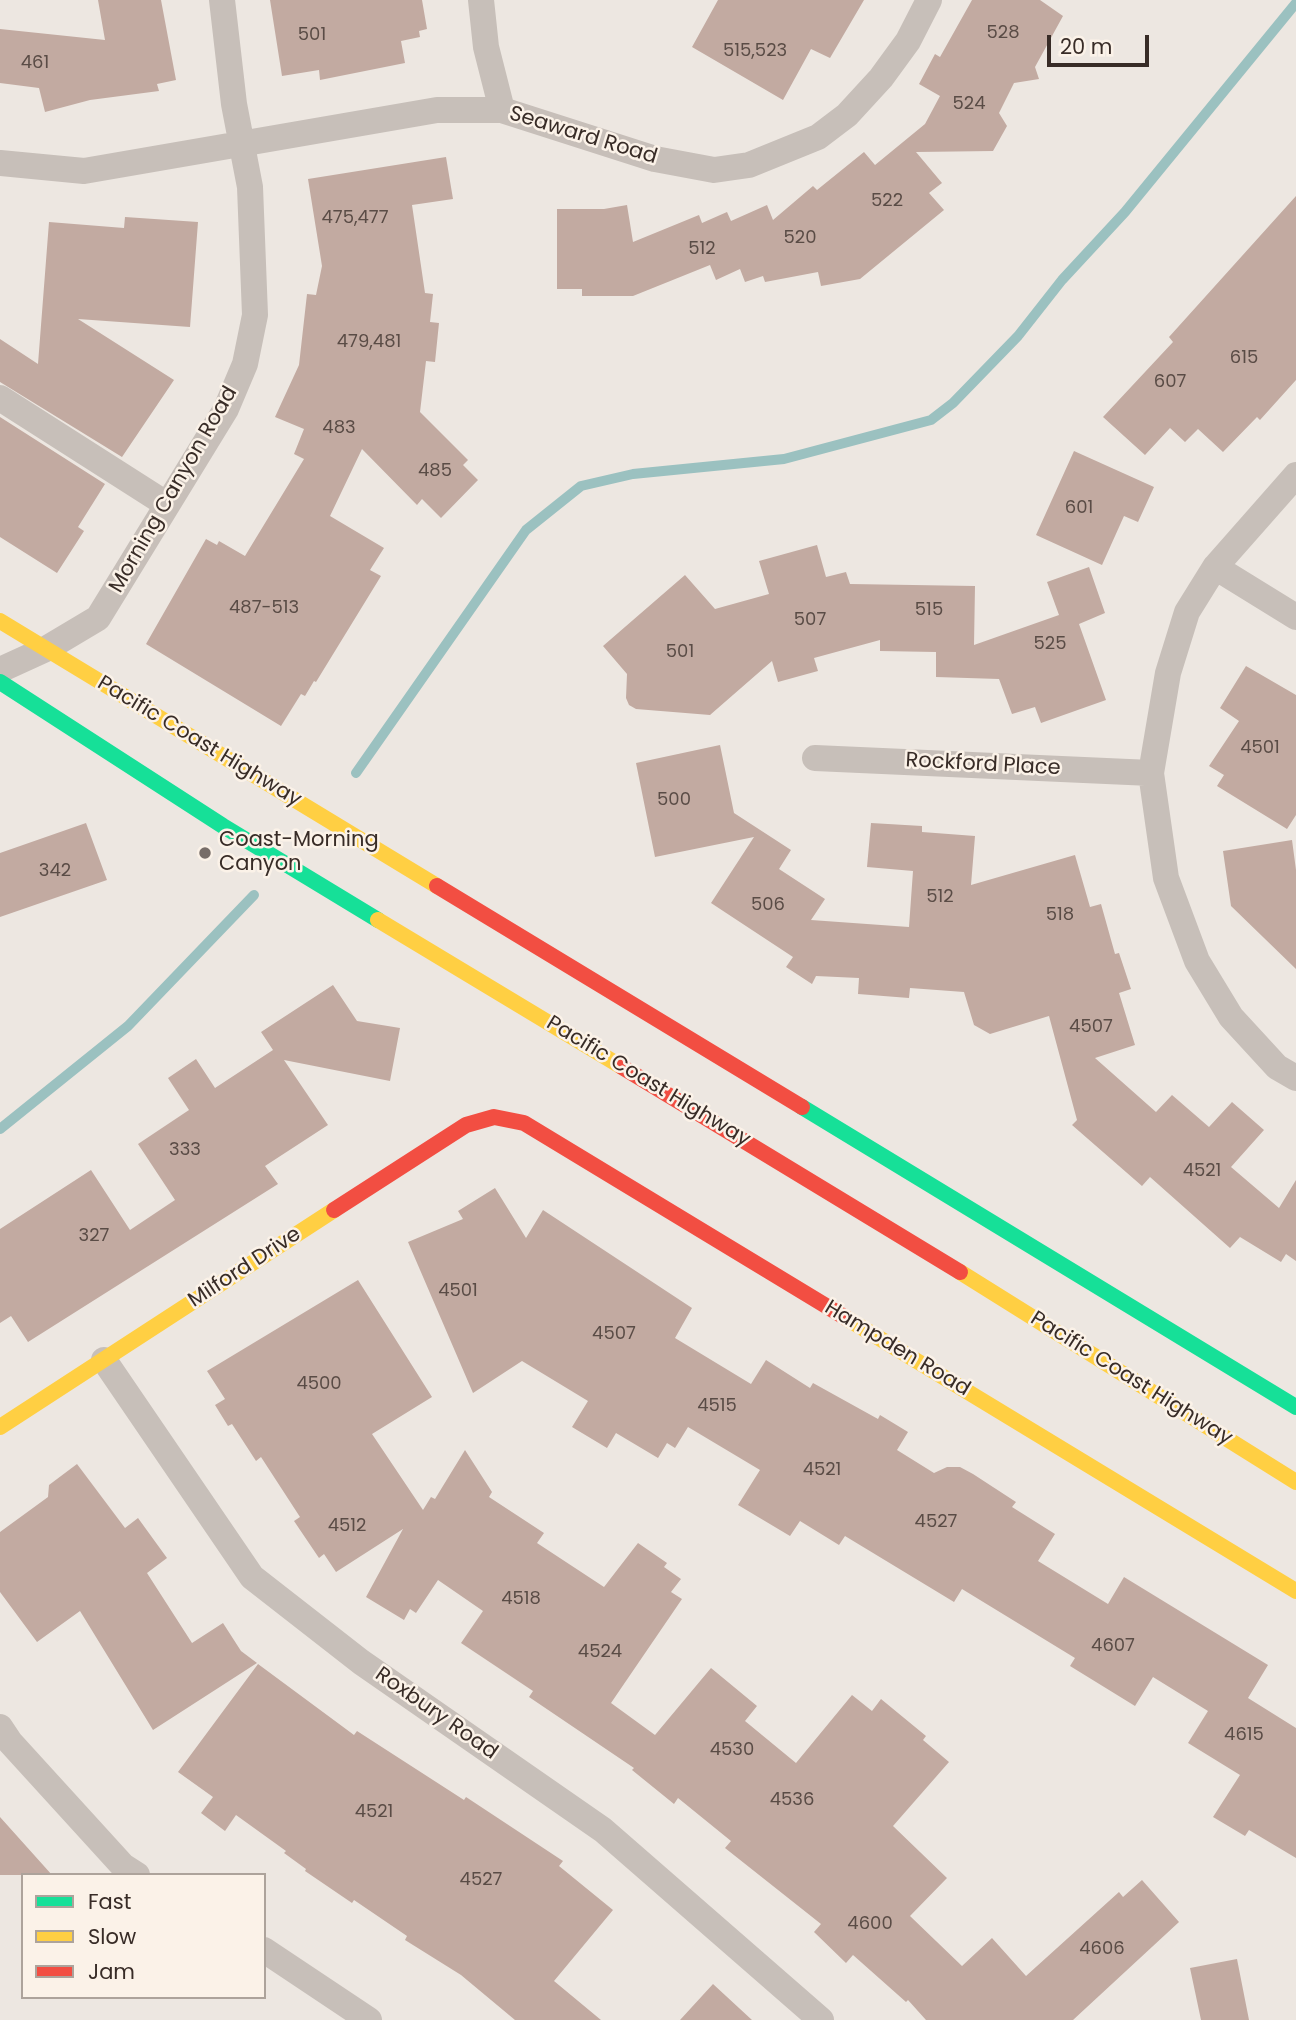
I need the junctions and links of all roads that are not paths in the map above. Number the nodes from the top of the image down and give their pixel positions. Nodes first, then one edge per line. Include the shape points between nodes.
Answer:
1 (222, 0) edge
2 (481, 0) edge
3 (929, 0) edge
4 (502, 110) junction
5 (244, 145) junction
6 (0, 163) edge
7 (0, 398) edge
8 (1296, 475) edge
9 (166, 504) junction
10 (1215, 567) junction
11 (1296, 617) edge
12 (0, 621) edge
13 (46, 649) junction
14 (0, 670) edge
15 (0, 682) edge
16 (815, 758) dead end
17 (1152, 773) junction
18 (1296, 1078) edge
19 (494, 1117) joint
20 (104, 1360) junction
21 (1296, 1407) edge
22 (0, 1427) edge
23 (1296, 1482) edge
24 (1296, 1591) edge
25 (0, 1727) edge
26 (134, 1873) edge
27 (266, 1951) edge
28 (369, 2020) edge
29 (821, 2020) edge

1 - 5 street, Morning Canyon Road via 233,104
2 - 4 street via 486,47
3 - 4 street, Seaward Road via 908,41 847,115 818,137 749,165 714,170 655,159
4 - 5 street, Seaward Road via 437,110
5 - 6 street, Seaward Road via 84,171
5 - 9 street, Morning Canyon Road via 255,315 245,364 226,409
7 - 9 street
8 - 10 street
9 - 13 street, Morning Canyon Road via 98,618
10 - 11 street
10 - 17 street via 1187,612 1168,673
12 - 13 main road, Pacific Coast Highway
13 - 14 street, Morning Canyon Road
13 - 21 main road, Pacific Coast Highway
15 - 23 main road, Pacific Coast Highway via 223,826 872,1218
16 - 17 street, Rockford Place
17 - 18 street via 1167,878 1198,961 1231,1017 1277,1067
19 - 20 main road, Milford Drive via 466,1125
19 - 24 main road, Hampden Road via 524,1124
20 - 22 main road, Milford Drive
20 - 29 street, Roxbury Road via 252,1577 361,1662 603,1830
25 - 26 street
27 - 28 street

